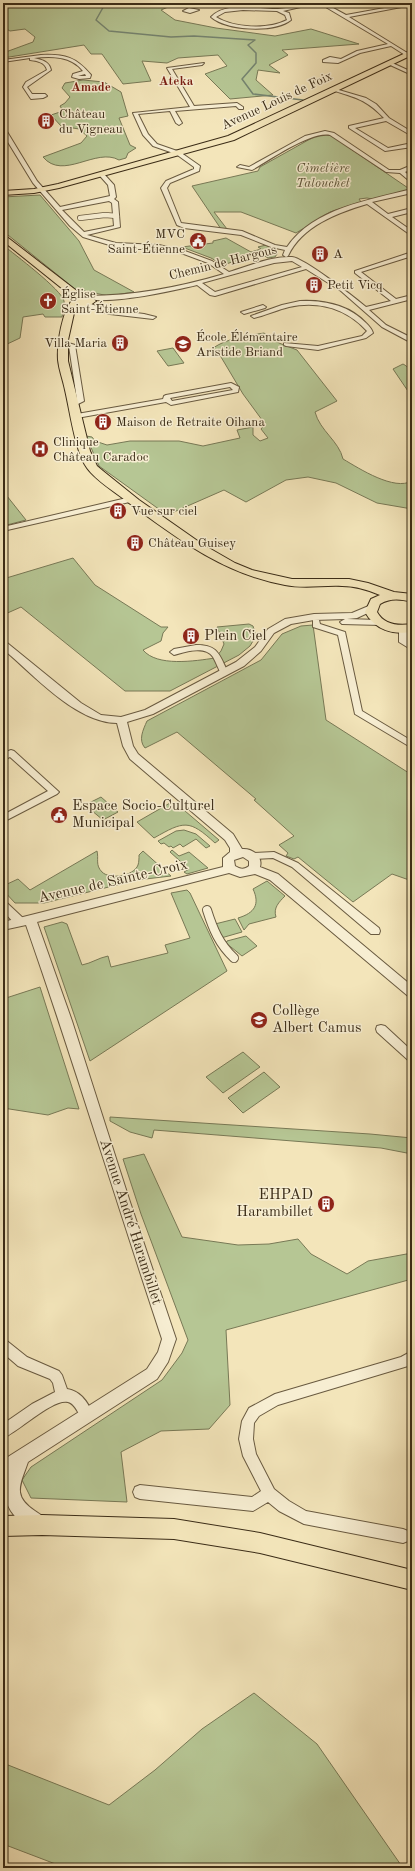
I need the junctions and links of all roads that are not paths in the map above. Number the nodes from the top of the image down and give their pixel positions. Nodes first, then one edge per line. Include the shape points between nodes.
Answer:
1 (316, 3) edge
2 (335, 3) edge
3 (322, 4) edge
4 (412, 4) edge
5 (278, 10) junction
6 (192, 12) dead end
7 (202, 16) dead end
8 (345, 16) junction
9 (390, 45) junction
10 (409, 53) edge
11 (26, 58) junction
12 (341, 60) dead end
13 (3, 61) edge
14 (390, 63) junction
15 (202, 64) dead end
16 (86, 72) dead end
17 (412, 74) edge
18 (334, 90) junction
19 (30, 95) dead end
20 (193, 108) junction
21 (241, 108) dead end
22 (172, 110) junction
23 (387, 119) junction
24 (180, 123) dead end
25 (3, 130) edge
26 (412, 134) edge
27 (412, 145) edge
28 (178, 153) junction
29 (240, 167) dead end
30 (412, 167) edge
31 (401, 172) junction
32 (102, 175) junction
33 (412, 181) edge
34 (43, 191) junction
35 (412, 191) edge
36 (3, 194) edge
37 (110, 199) junction
38 (368, 202) junction
39 (58, 208) junction
40 (412, 210) edge
41 (117, 216) junction
42 (387, 216) junction
43 (80, 218) dead end
44 (82, 234) junction
45 (412, 234) edge
46 (3, 237) edge
47 (288, 249) junction
48 (412, 254) edge
49 (287, 259) junction
50 (308, 267) junction
51 (229, 275) junction
52 (198, 283) junction
53 (350, 296) junction
54 (412, 297) edge
55 (395, 301) junction
56 (83, 302) junction
57 (105, 305) dead end
58 (334, 306) junction
59 (270, 307) junction
60 (364, 309) junction
61 (244, 312) dead end
62 (115, 313) junction
63 (143, 315) junction
64 (254, 316) dead end
65 (153, 317) dead end
66 (113, 321) dead end
67 (379, 323) junction
68 (366, 326) junction
69 (412, 341) edge
70 (286, 344) dead end
71 (167, 400) junction
72 (77, 416) junction
73 (131, 499) junction
74 (3, 529) edge
75 (356, 585) junction
76 (391, 596) junction
77 (412, 598) edge
78 (373, 605) junction
79 (316, 620) junction
80 (378, 623) junction
81 (408, 629) edge
82 (3, 644) edge
83 (412, 647) edge
84 (174, 652) dead end
85 (224, 672) junction
86 (121, 720) junction
87 (412, 745) edge
88 (3, 757) edge
89 (3, 819) edge
90 (236, 854) junction
91 (253, 856) junction
92 (230, 869) junction
93 (254, 869) junction
94 (3, 905) edge
95 (207, 910) dead end
96 (24, 920) junction
97 (3, 926) edge
98 (375, 931) dead end
99 (234, 958) dead end
100 (412, 993) edge
101 (381, 1029) dead end
102 (412, 1057) edge
103 (3, 1345) edge
104 (412, 1357) edge
105 (62, 1395) junction
106 (87, 1415) junction
107 (3, 1432) edge
108 (21, 1459) junction
109 (3, 1469) edge
110 (140, 1492) dead end
111 (269, 1494) junction
112 (42, 1525) junction
113 (3, 1526) edge
114 (403, 1536) dead end
115 (412, 1580) edge

1 - 5 street
2 - 3 street
3 - 8 street
4 - 8 street
5 - 5 street via 288,14 288,20 284,24 274,26 241,25 221,22 210,17 235,10
6 - 7 street
8 - 9 street
9 - 10 street
9 - 12 street via 366,50
10 - 14 main road, Avenue Louis de Foix
11 - 13 street
11 - 16 street via 42,56 71,59
11 - 19 street via 42,62 49,70 25,87
14 - 17 street
14 - 18 main road, Avenue Louis de Foix
15 - 20 street via 169,68
18 - 23 street via 364,99 374,105
18 - 28 main road, Avenue Louis de Foix via 240,134
20 - 21 street via 237,104
20 - 22 street
22 - 24 street
22 - 28 street via 135,113 151,141 161,148
23 - 26 street
23 - 27 street via 351,127 387,150
25 - 34 street
28 - 32 main road, Avenue Louis de Foix
28 - 47 street via 198,168 168,182 164,188 179,224 242,233 273,246
29 - 31 street via 250,169 306,137 327,132 388,170
30 - 31 street
31 - 33 street
32 - 34 main road, Avenue Louis de Foix
32 - 37 street via 111,186 113,197
34 - 36 main road, Avenue Louis de Foix
34 - 39 street
35 - 38 street, Chemin de Hargous
37 - 39 street
37 - 41 street via 115,202
38 - 42 street
38 - 47 street, Chemin de Hargous via 339,211 320,221 304,232
39 - 44 street
40 - 42 street
41 - 43 street
41 - 44 street via 118,227
42 - 45 street
44 - 51 street via 111,244 159,247 183,252 210,262
46 - 56 main road
47 - 49 street, Chemin de Hargous
48 - 55 street via 357,272
49 - 50 street
49 - 51 street, Chemin de Hargous
50 - 52 street via 215,294
50 - 53 street
51 - 52 street, Chemin de Hargous
52 - 56 street, Chemin de Hargous
53 - 58 street
53 - 60 street
54 - 55 street
55 - 60 street
56 - 62 street via 100,312
56 - 72 main road via 69,317 62,343 65,371
57 - 62 street
58 - 59 street via 302,303
58 - 68 street via 355,316
59 - 61 street
59 - 64 street
60 - 67 street
62 - 63 street via 126,317
62 - 63 street via 139,308 144,312
62 - 66 street
63 - 65 street
67 - 68 street
67 - 69 street
68 - 70 street via 370,331 368,336 318,348
71 - 71 street via 171,403 236,391 237,388 231,385 166,397
71 - 72 street
72 - 73 main road via 84,451 92,468
73 - 74 street
73 - 75 main road via 203,552 235,568 286,582 334,582
75 - 76 main road
75 - 78 main road via 367,593
76 - 77 main road
76 - 78 main road via 383,597
78 - 79 street via 354,616
78 - 80 main road via 373,617
79 - 80 street
79 - 85 street via 300,618 288,621 271,631 247,659
79 - 87 street via 316,625 342,634 358,712
80 - 81 main road via 389,628
81 - 83 street via 402,638
82 - 86 street via 78,708 97,718
84 - 85 street via 208,649 215,653
85 - 86 street via 148,712
86 - 90 street via 128,746 134,756 229,837 236,848
88 - 89 street via 10,753 54,792
90 - 91 street via 245,853
90 - 92 street via 227,862
91 - 93 street via 256,863
91 - 98 street via 274,855 295,865
92 - 93 street via 244,874
92 - 96 street, Avenue de Sainte-Croix
93 - 100 street via 274,877
94 - 96 street
95 - 99 street via 217,941
96 - 97 street, Avenue de Sainte-Croix
96 - 106 street, Avenue André Harambillet via 64,1014 169,1339 167,1350 152,1374
101 - 102 street
103 - 105 street via 25,1363 44,1368 55,1375 60,1383
104 - 111 street via 374,1372 276,1400 254,1412 248,1421 246,1439 250,1456
105 - 106 street via 76,1399
105 - 107 street
106 - 108 street, Avenue André Harambillet
108 - 109 street, Avenue André Harambillet
108 - 112 street via 12,1485 14,1502 18,1509
110 - 111 street via 253,1504
111 - 114 street via 304,1517
112 - 113 main road
112 - 115 main road via 174,1529 260,1543

